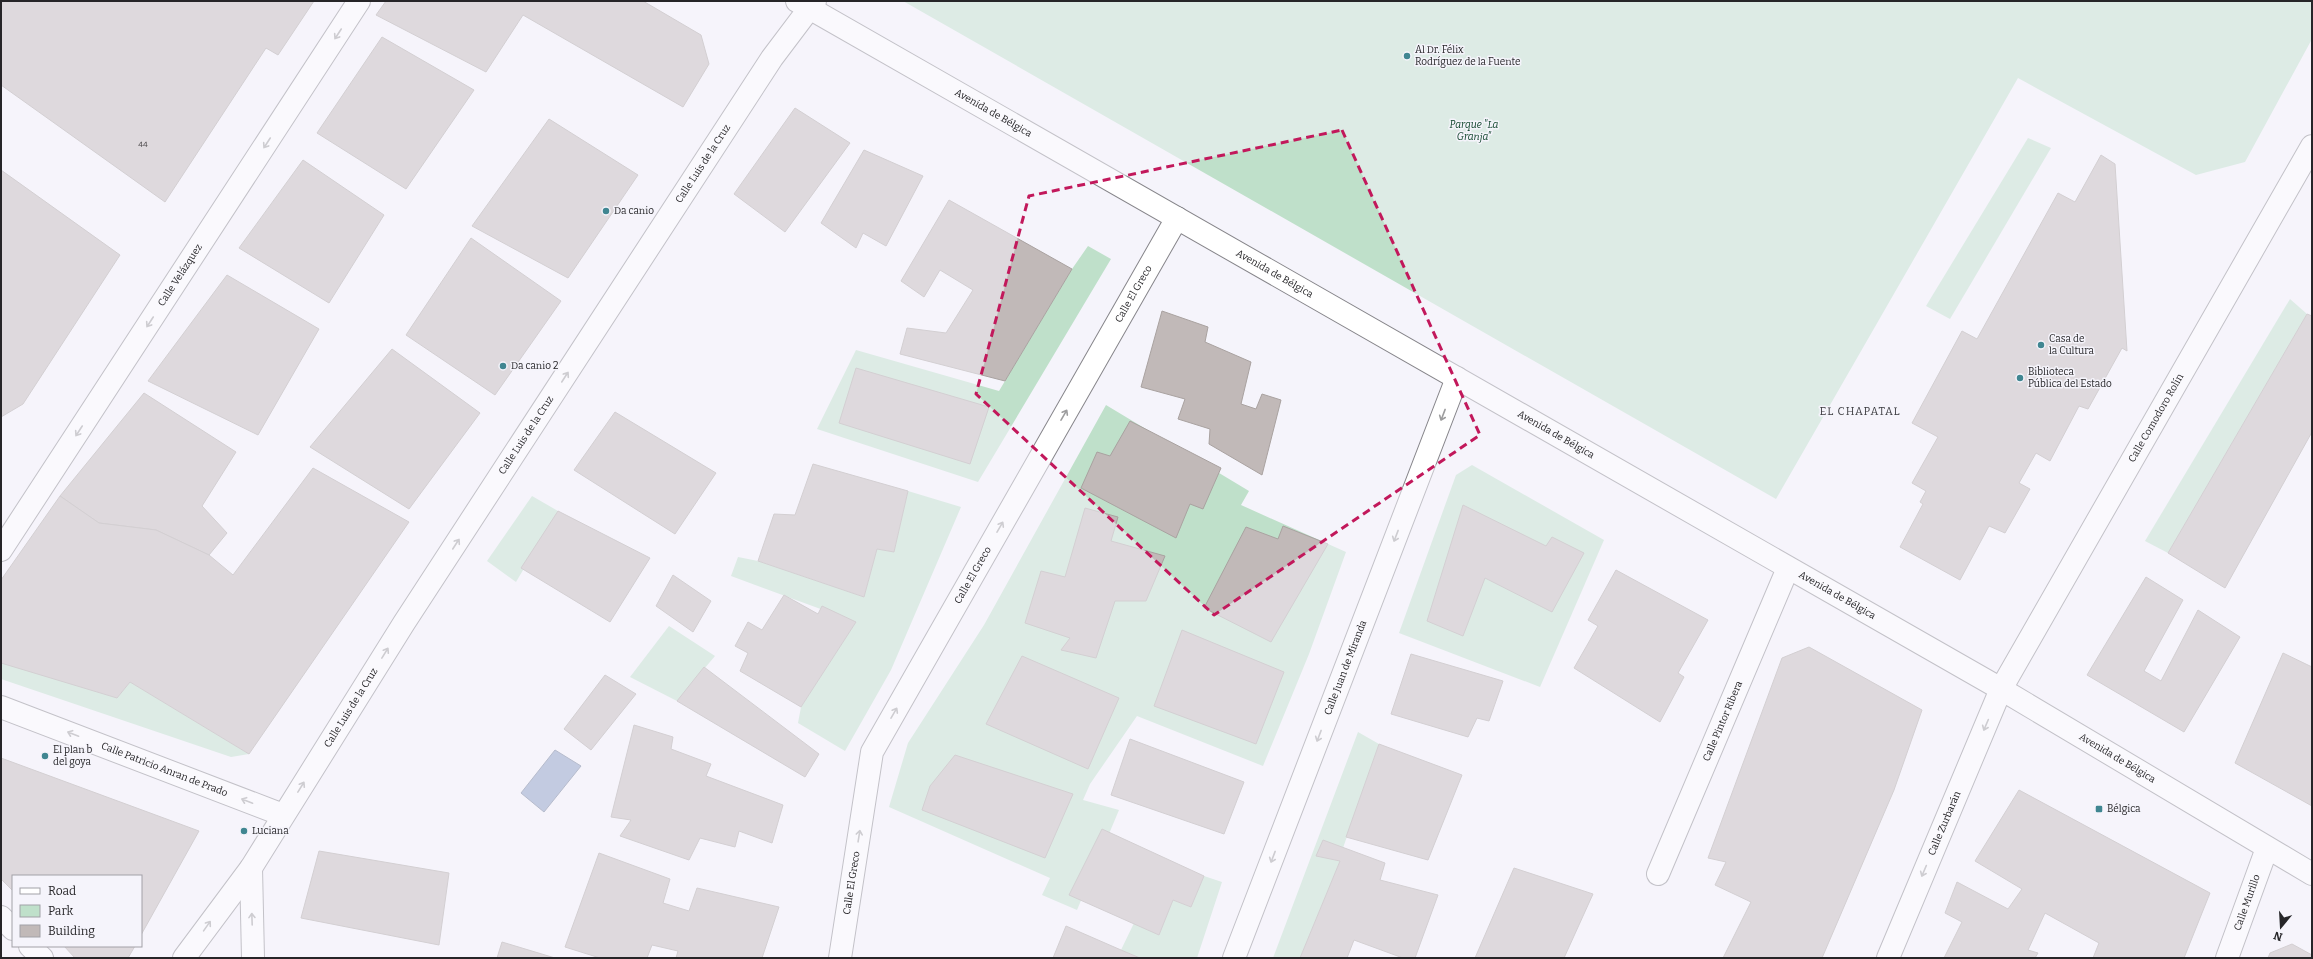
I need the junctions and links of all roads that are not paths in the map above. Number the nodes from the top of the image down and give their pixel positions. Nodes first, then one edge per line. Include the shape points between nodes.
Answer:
1 (359, 1) edge
2 (807, 3) edge
3 (2312, 146) edge
4 (1177, 218) junction
5 (1457, 378) junction
6 (1, 550) edge
7 (1788, 568) junction
8 (2001, 689) junction
9 (1, 707) edge
10 (283, 815) junction
11 (2268, 848) junction
12 (251, 868) junction
13 (1658, 874) dead end
14 (2312, 874) edge
15 (1, 917) edge
16 (12, 928) edge
17 (31, 947) edge
18 (42, 958) edge
19 (184, 958) edge
20 (253, 958) edge
21 (840, 958) edge
22 (1234, 958) edge
23 (1888, 958) edge
24 (2227, 958) edge

1 -> 6 street, Calle Velázquez
2 - 4 street, Avenida de Bélgica
10 -> 2 street, Calle Luis de la Cruz
3 - 8 street, Calle Comodoro Rolín
4 - 5 street, Avenida de Bélgica
21 -> 4 street, Calle El Greco via 872,752
5 - 7 street, Avenida de Bélgica
5 -> 22 street, Calle Juan de Miranda
7 - 8 street, Avenida de Bélgica
7 - 13 street, Calle Pintor Ribera
8 - 11 street, Avenida de Bélgica
8 -> 23 street, Calle Zurbarán
10 -> 9 street, Calle Patricio Anran de Prado
10 - 12 street, Calle Luis de la Cruz
11 - 14 street, Avenida de Bélgica
11 - 24 street, Calle Murillo
19 -> 12 street, Calle Luis de la Cruz
20 -> 12 street
15 - 16 street
17 - 18 street

